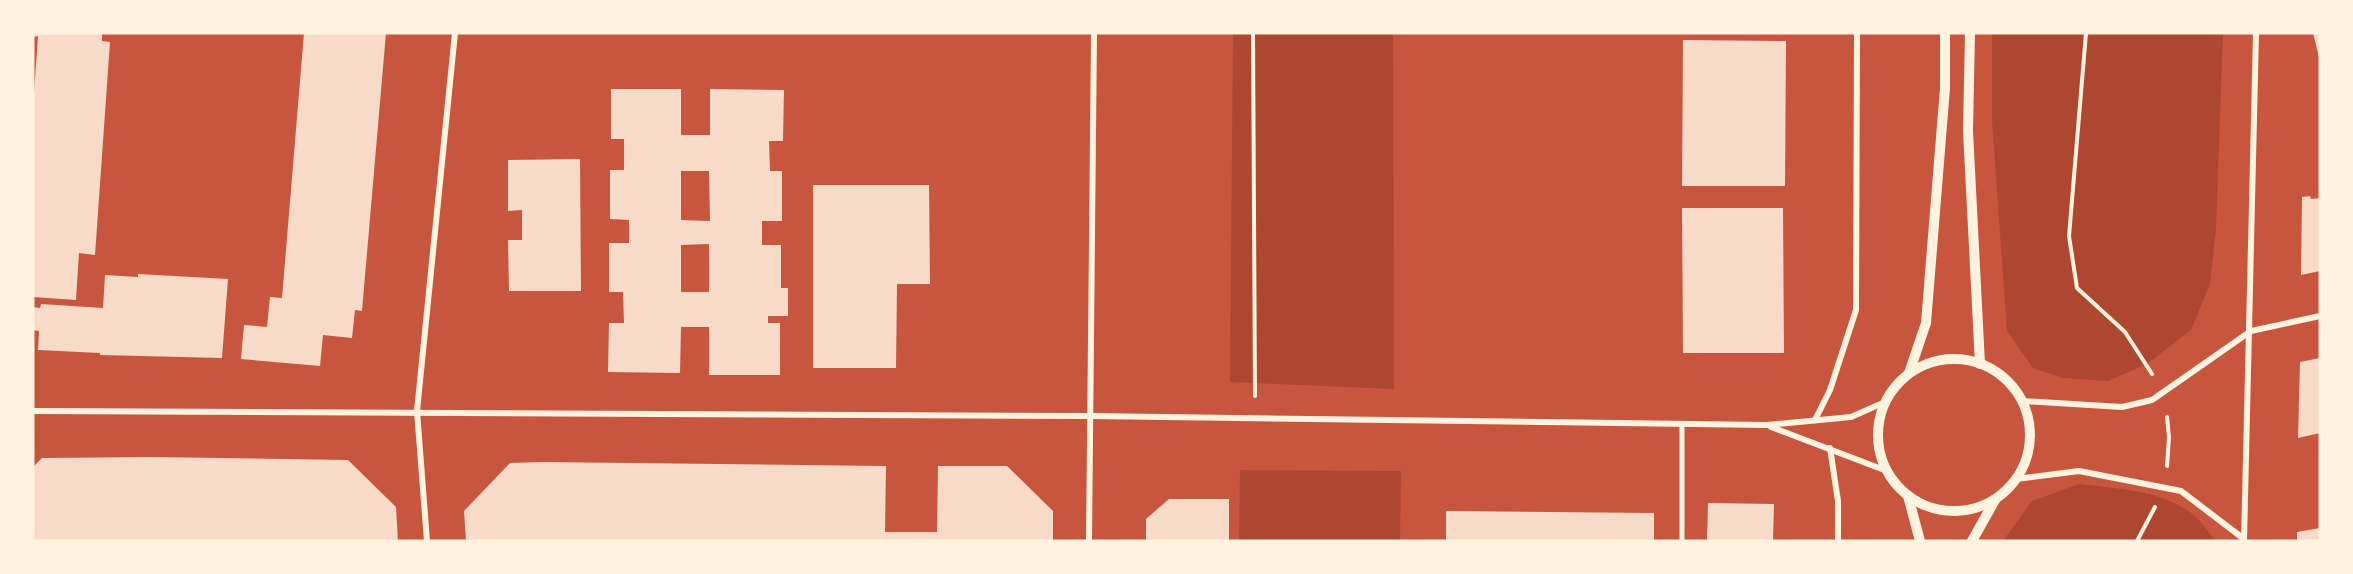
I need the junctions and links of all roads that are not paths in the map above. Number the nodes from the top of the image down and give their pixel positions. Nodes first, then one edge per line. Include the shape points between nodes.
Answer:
1 (455, 33) edge
2 (1094, 33) edge
3 (1857, 33) edge
4 (1945, 33) edge
5 (1970, 33) edge
6 (2256, 33) edge
7 (2320, 316) edge
8 (2250, 331) junction
9 (1980, 364) junction
10 (1909, 373) junction
11 (2022, 401) junction
12 (1885, 402) junction
13 (33, 411) edge
14 (417, 411) junction
15 (1091, 416) junction
16 (1815, 420) junction
17 (1682, 424) junction
18 (1767, 426) junction
19 (1830, 448) junction
20 (1887, 471) junction
21 (2016, 480) junction
22 (1908, 496) junction
23 (1995, 500) junction
24 (2244, 540) edge
25 (427, 541) edge
26 (1089, 541) edge
27 (1682, 541) edge
28 (1838, 541) edge
29 (1920, 541) edge
30 (1972, 541) edge

1 - 14 street
2 - 15 street
3 - 16 street via 1856,310 1830,390
4 - 10 street via 1945,88 1926,323
5 - 9 street via 1968,131
6 - 8 street
7 - 8 street
8 - 11 street via 2152,400 2122,407
8 - 24 street
9 - 10 street via 1962,359 1943,360
9 - 11 street via 2005,379
10 - 12 street
11 - 21 street via 2029,420 2030,441
12 - 16 street via 1851,417
12 - 20 street via 1878,436
13 - 14 street
14 - 15 street
14 - 25 street
15 - 17 street
15 - 26 street
16 - 18 street
17 - 18 street
17 - 27 street
18 - 19 street
19 - 20 street
19 - 28 street via 1838,501
20 - 22 street
21 - 23 street
21 - 24 street via 2079,471 2181,490
22 - 23 street via 1936,510 1951,512 1981,507
22 - 29 street
23 - 30 street

